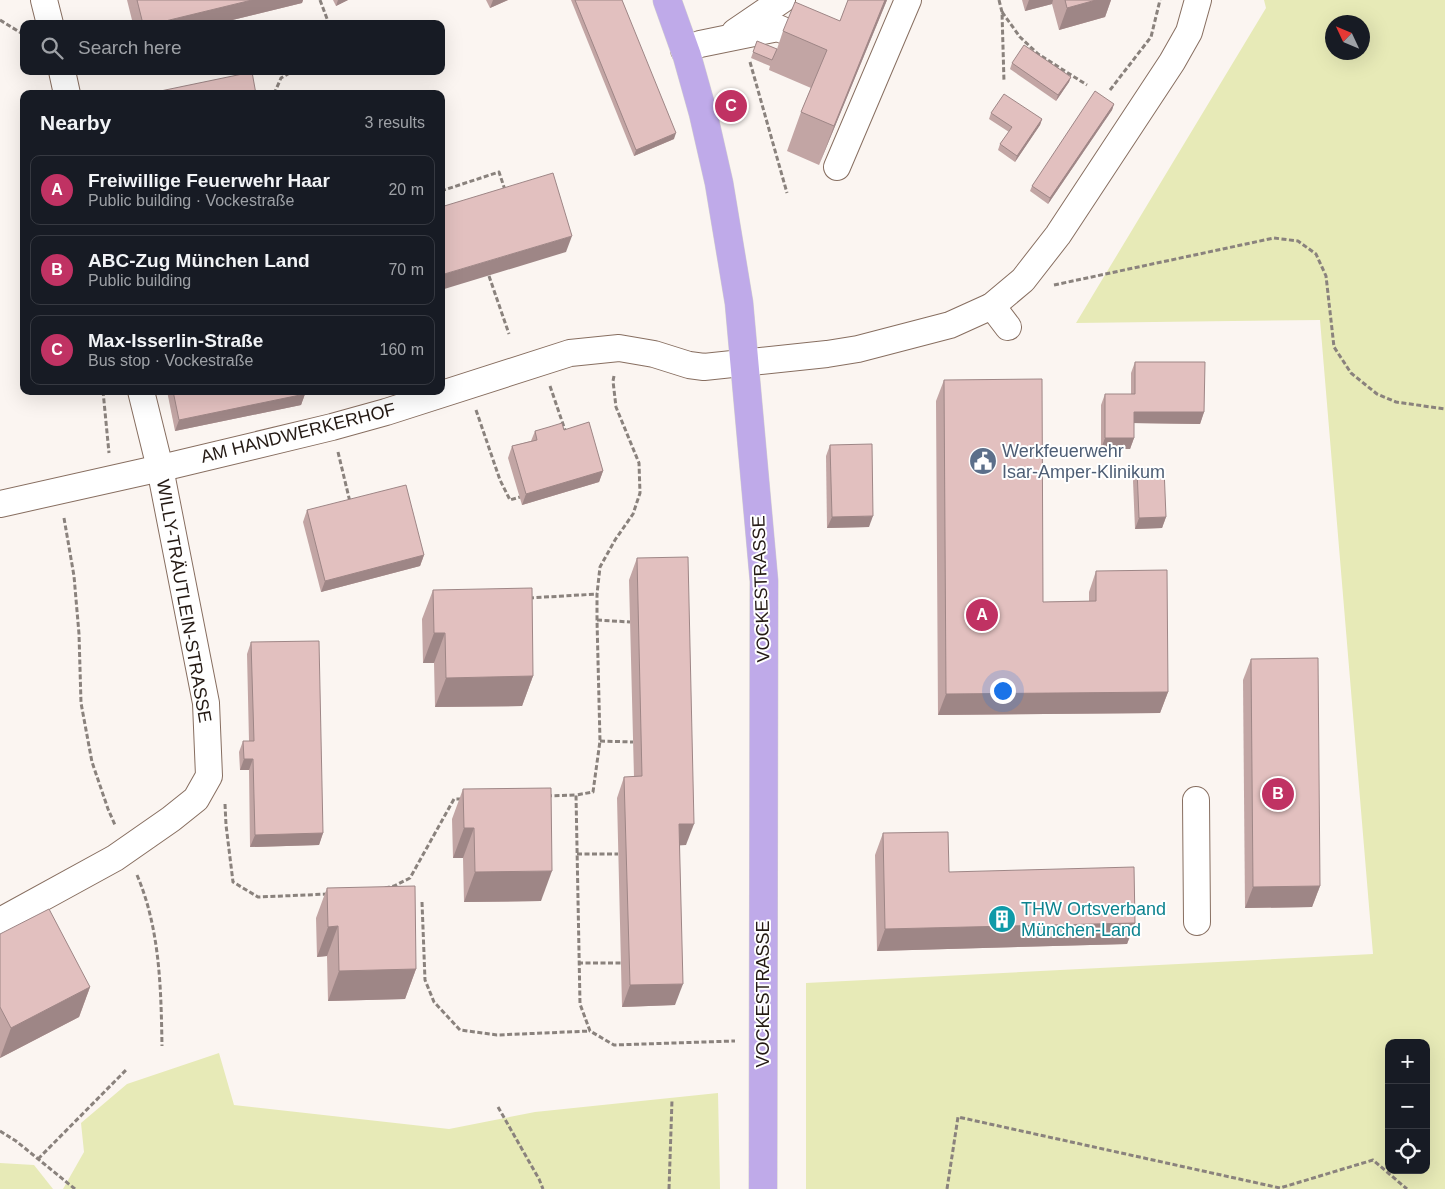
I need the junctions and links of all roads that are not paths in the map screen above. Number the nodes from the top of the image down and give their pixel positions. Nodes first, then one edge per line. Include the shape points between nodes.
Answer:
1 (44, 0) edge
2 (667, 0) edge
3 (782, 0) edge
4 (908, 0) edge
5 (1198, 0) edge
6 (49, 20) edge
7 (726, 38) junction
8 (813, 42) edge
9 (684, 50) junction
10 (63, 75) edge
11 (66, 90) edge
12 (837, 167) edge
13 (992, 306) junction
14 (1008, 327) dead end
15 (745, 362) junction
16 (445, 393) edge
17 (142, 395) edge
18 (438, 395) edge
19 (160, 468) junction
20 (0, 504) edge
21 (1196, 800) dead end
22 (0, 921) edge
23 (1197, 922) dead end
24 (763, 1189) edge

1 - 6 street
2 - 9 main road, VOCKESTRASSE
3 - 7 street
4 - 12 street
5 - 13 street, AM HANDWERKERHOF via 1189,32 1172,62 1058,235 1023,280
7 - 8 street via 778,28
7 - 9 street
9 - 15 main road, VOCKESTRASSE via 719,183 739,303
10 - 11 street
13 - 14 street
13 - 15 street, AM HANDWERKERHOF via 950,325 858,349
15 - 16 street, AM HANDWERKERHOF via 689,365 619,348 570,353
15 - 24 main road, VOCKESTRASSE via 764,581
17 - 19 street
18 - 19 street, AM HANDWERKERHOF via 332,427
19 - 20 street, AM HANDWERKERHOF
19 - 22 street, WILLY-TRÄUTLEIN-STRASSE via 206,703 209,776 196,798 115,858
21 - 23 street

